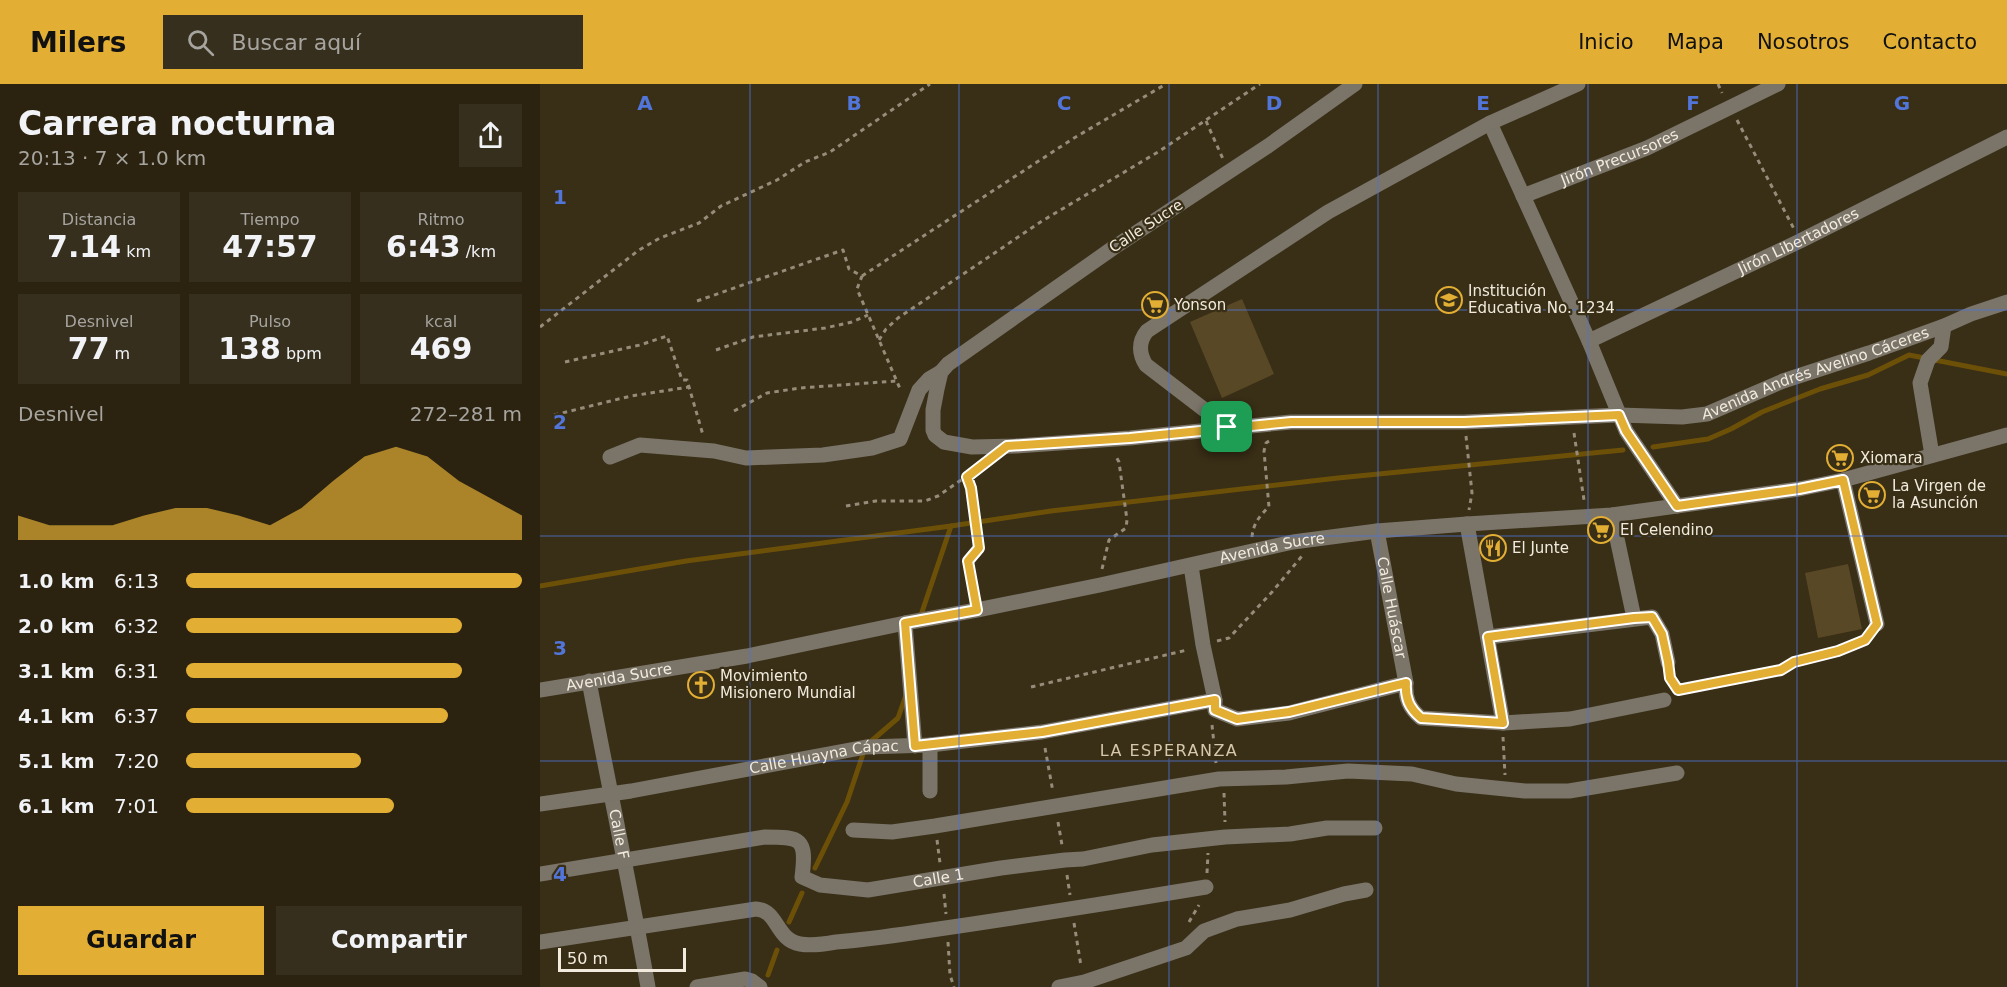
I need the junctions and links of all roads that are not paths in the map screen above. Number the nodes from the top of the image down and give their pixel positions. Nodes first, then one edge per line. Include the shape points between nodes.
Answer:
1 (1355, 84) edge
2 (1578, 84) edge
3 (1778, 84) edge
4 (1490, 123) junction
5 (2007, 137) edge
6 (1523, 196) junction
7 (2007, 302) edge
8 (1944, 326) junction
9 (1589, 341) junction
10 (941, 372) junction
11 (1619, 415) junction
12 (1227, 427) junction
13 (2007, 435) edge
14 (1932, 455) junction
15 (610, 457) dead end
16 (1843, 480) junction
17 (1677, 506) junction
18 (1612, 515) junction
19 (1467, 524) junction
20 (1377, 531) junction
21 (1191, 566) junction
22 (1634, 618) junction
23 (905, 623) junction
24 (1877, 624) road end
25 (1488, 637) junction
26 (1668, 662) road end
27 (590, 681) junction
28 (1406, 683) junction
29 (540, 690) edge
30 (1215, 700) junction
31 (1664, 700) dead end
32 (1503, 723) junction
33 (922, 746) junction
34 (1677, 773) dead end
35 (930, 791) dead end
36 (610, 795) junction
37 (540, 804) edge
38 (1375, 828) dead end
39 (853, 830) dead end
40 (626, 860) junction
41 (540, 874) edge
42 (1206, 887) dead end
43 (1366, 890) dead end
44 (638, 926) junction
45 (540, 942) edge
46 (648, 987) edge
47 (697, 987) edge
48 (760, 987) edge
49 (1059, 987) edge

1 - 10 street, Calle Sucre via 1018,314
2 - 4 street
3 - 6 street, Jirón Precursores via 1647,147
4 - 6 street
4 - 12 street via 1328,212 1143,336 1140,351 1146,365
5 - 9 street, Jirón Libertadores
6 - 9 street
7 - 8 street, Avenida Andrés Avelino Cáceres
8 - 11 street, Avenida Andrés Avelino Cáceres via 1783,381 1707,414 1668,418
8 - 14 street via 1941,347 1921,378 1920,388
9 - 11 street
10 - 12 street, Avenida Andrés Avelino Cáceres via 933,430 944,442 961,446 1130,438
10 - 15 street, Calle Sucre via 919,390 900,439 872,448 823,455 746,458 670,446 640,446
11 - 12 street, Avenida Andrés Avelino Cáceres via 1464,422 1291,422
11 - 17 street
13 - 14 street, Avenida Sucre
14 - 16 street, Avenida Sucre
16 - 17 street, Avenida Sucre
16 - 24 street
17 - 18 street, Avenida Sucre
18 - 19 street, Avenida Sucre
18 - 22 street
19 - 20 street, Avenida Sucre
19 - 25 street
20 - 21 street, Avenida Sucre via 1293,542
20 - 28 street, Calle Huáscar
21 - 23 street, Avenida Sucre
21 - 30 street
22 - 25 street
22 - 26 street via 1652,617 1662,634
23 - 27 street, Avenida Sucre via 747,656
23 - 33 street
25 - 32 street
27 - 29 street, Avenida Sucre
27 - 36 street, Calle F
28 - 30 street via 1289,712 1237,719 1215,710
28 - 32 street, Calle Huáscar via 1405,696 1421,718
30 - 33 street, Calle Huayna Cápac via 1042,732
31 - 32 street via 1570,719
33 - 35 street
33 - 36 street, Calle Huayna Cápac via 866,747
34 - 39 street via 1569,791 1525,791 1412,774 1348,771 1219,779 892,832
36 - 37 street, Calle Huayna Cápac
36 - 40 street, Calle F
38 - 40 street, Calle 1 via 1327,828 1152,845 1083,859 868,890 820,885 802,877 803,846 788,837 765,837
40 - 41 street, Calle 1
40 - 44 street, Calle F
42 - 44 street via 1072,910 817,944 786,939 761,909
43 - 49 street via 1237,919 1204,931 1186,948
44 - 45 street
44 - 46 street, Calle F
47 - 48 street via 745,979

